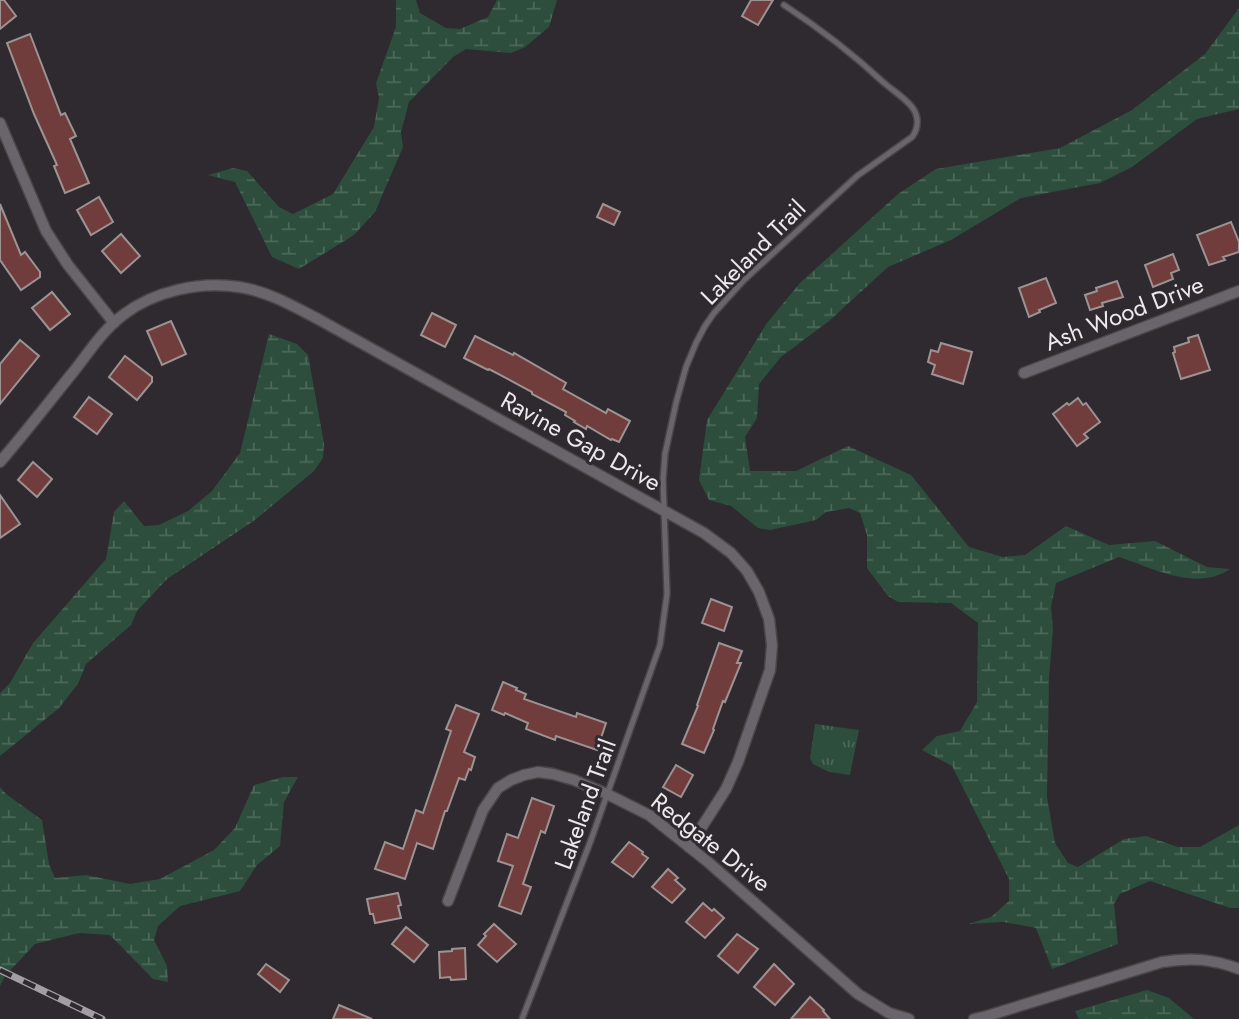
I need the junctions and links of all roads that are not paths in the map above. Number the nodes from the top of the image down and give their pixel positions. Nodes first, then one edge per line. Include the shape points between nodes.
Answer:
1 (784, 5) dead end
2 (0, 123) edge
3 (1239, 291) edge
4 (114, 323) junction
5 (1024, 373) dead end
6 (0, 462) edge
7 (665, 511) junction
8 (607, 794) junction
9 (689, 847) junction
10 (448, 901) dead end
11 (1239, 969) edge
12 (522, 1019) edge
13 (909, 1019) edge
14 (974, 1019) edge

1 - 7 lane, Lakeland Trail via 854,56 912,107 916,131 857,176 743,281 705,326 686,366 670,428 663,480
2 - 4 street via 46,231
3 - 5 street, Ash Wood Drive
4 - 6 street, Ravine Gap Drive
4 - 7 street, Ravine Gap Drive via 141,304 189,288 239,287 262,293 318,319
7 - 8 lane, Lakeland Trail via 667,594 660,645
7 - 9 street, Ravine Gap Drive via 705,533 747,571 769,619 772,645 770,670 738,762
8 - 9 street, Redgate Drive via 649,815
8 - 10 street, Redgate Drive via 538,772 498,788 483,810
8 - 12 lane, Lakeland Trail
9 - 13 street, Redgate Drive via 858,994
11 - 14 street via 1198,959 1162,962

